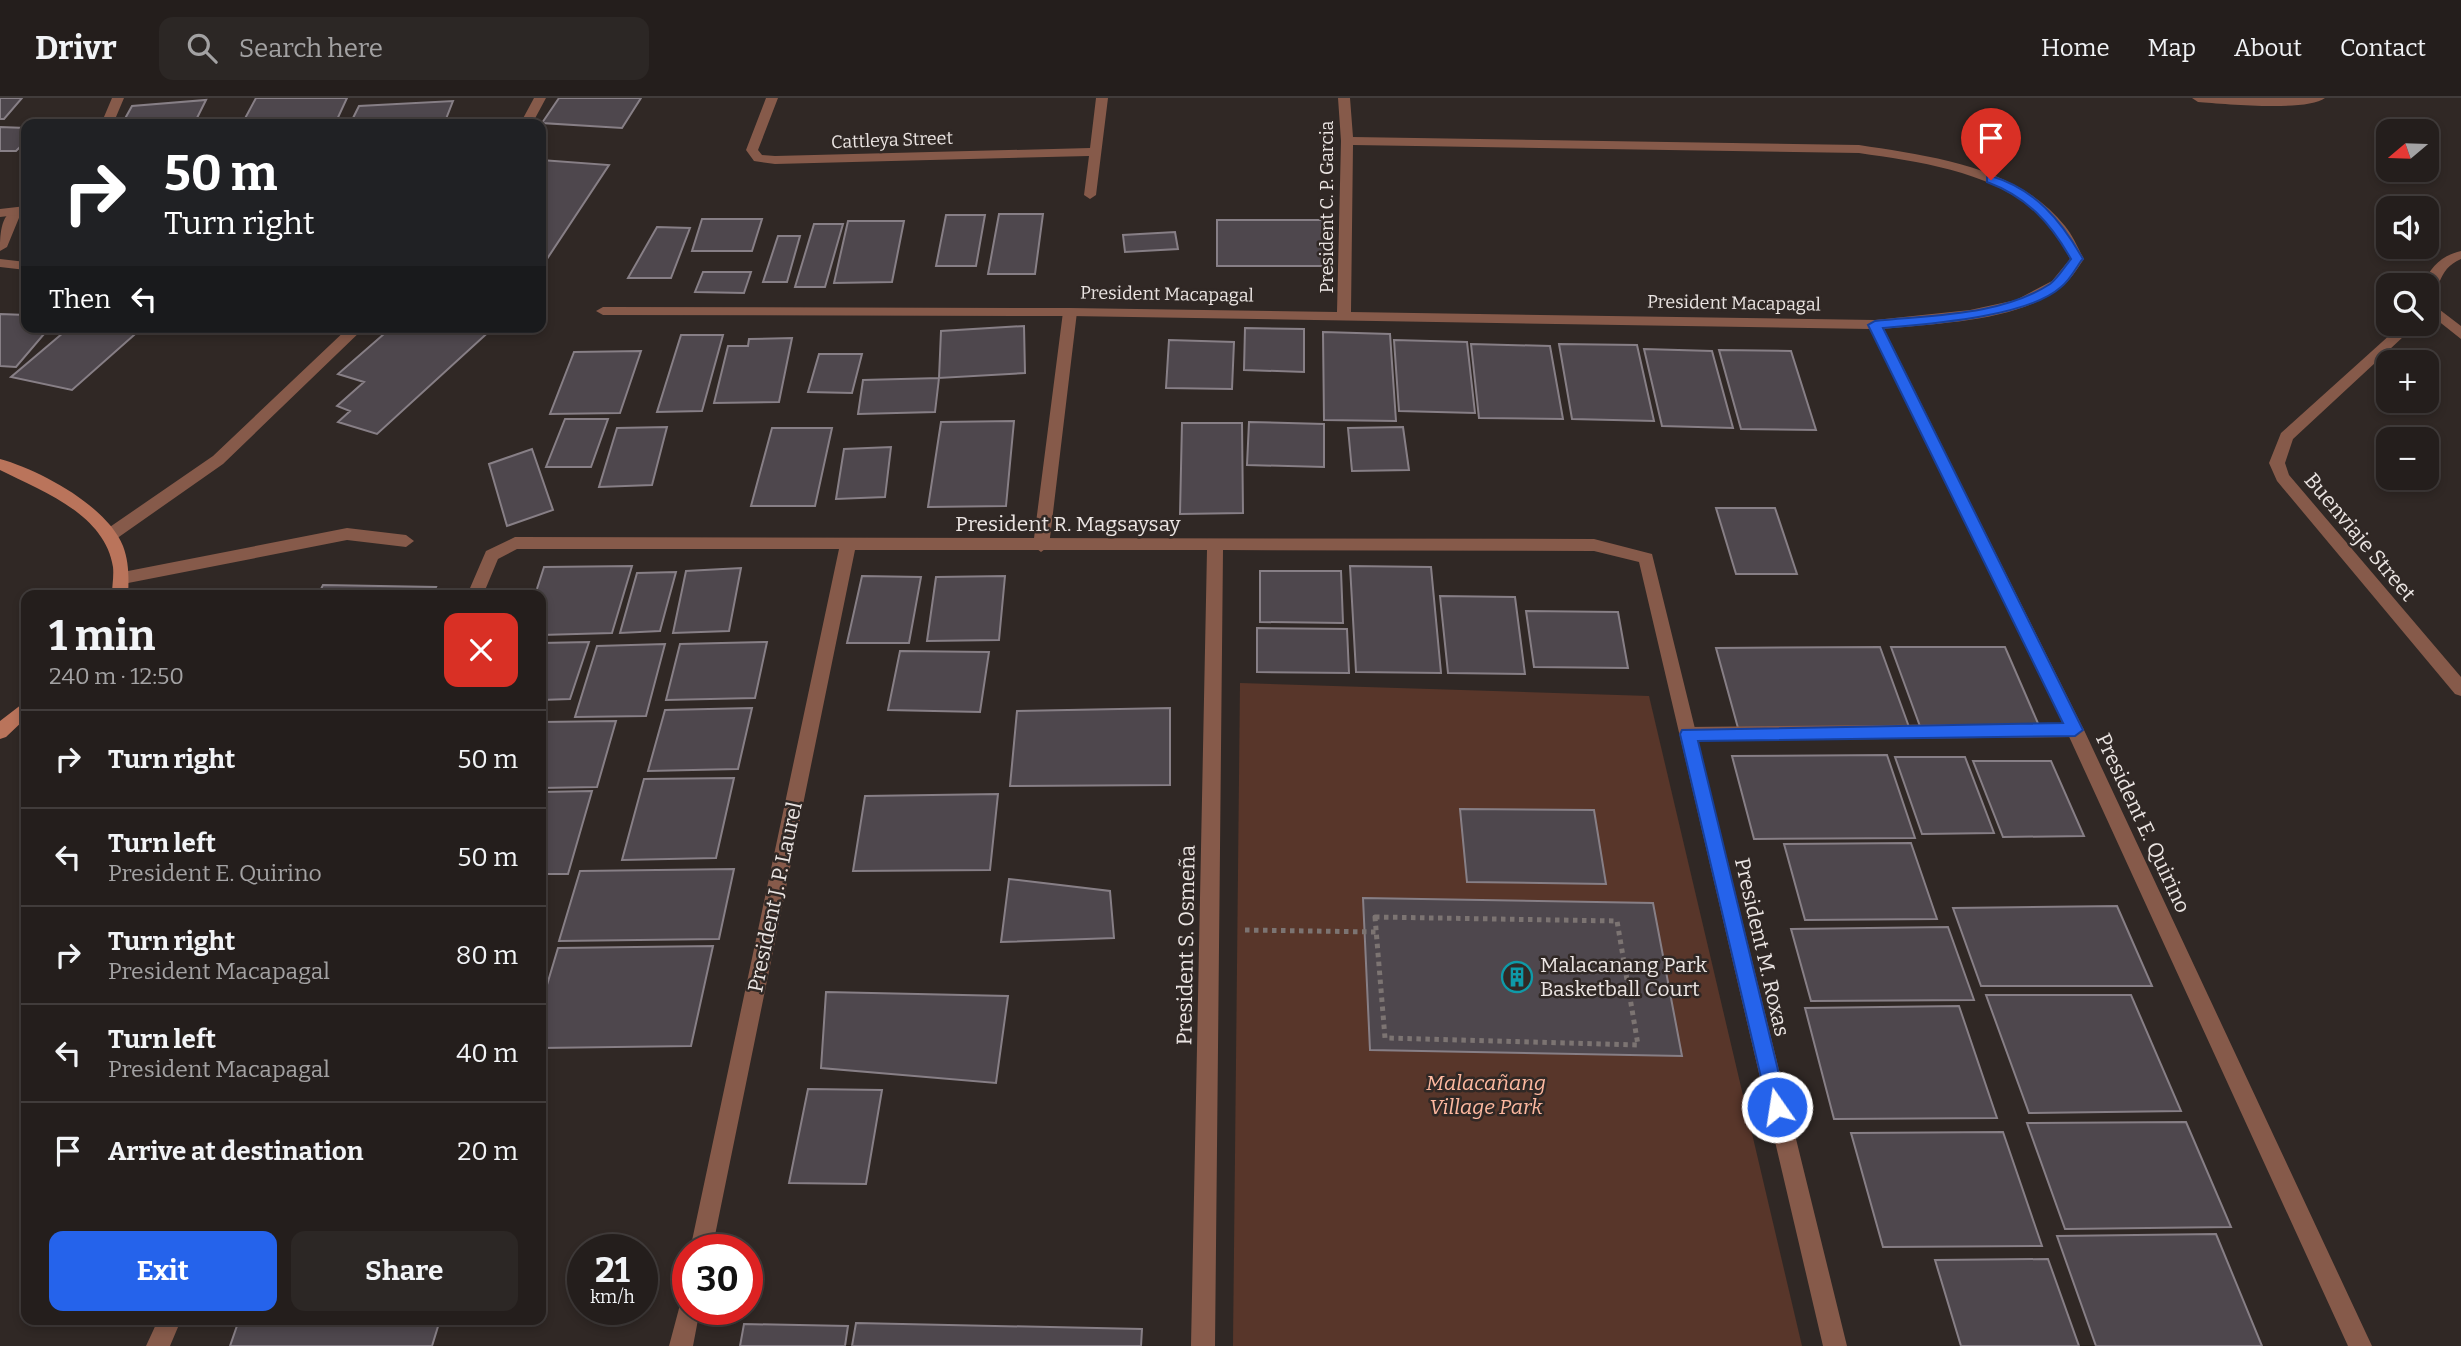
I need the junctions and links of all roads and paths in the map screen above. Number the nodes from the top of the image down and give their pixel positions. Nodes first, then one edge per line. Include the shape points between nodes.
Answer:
1 (118, 98) edge
2 (540, 98) edge
3 (772, 98) edge
4 (1102, 98) edge
5 (1344, 98) edge
6 (2198, 98) edge
7 (2319, 98) edge
8 (109, 119) edge
9 (529, 119) edge
10 (1347, 141) junction
11 (1094, 152) junction
12 (1090, 195) dead end
13 (21, 211) edge
14 (0, 213) edge
15 (0, 247) edge
16 (2461, 256) edge
17 (0, 263) edge
18 (21, 265) edge
19 (2434, 273) edge
20 (603, 311) dead end
21 (1070, 312) junction
22 (2439, 315) edge
23 (1344, 316) junction
24 (1875, 325) junction
25 (352, 333) edge
26 (2461, 334) edge
27 (2397, 336) edge
28 (0, 464) edge
29 (110, 535) junction
30 (406, 541) dead end
31 (848, 545) junction
32 (1214, 545) junction
33 (1041, 546) junction
34 (1646, 558) joint
35 (123, 578) junction
36 (121, 590) edge
37 (477, 590) edge
38 (2461, 689) edge
39 (21, 713) edge
40 (2075, 730) junction
41 (0, 732) edge
42 (1688, 734) junction
43 (1209, 930) junction
44 (1377, 932) junction
45 (704, 1234) edge
46 (168, 1325) edge
47 (686, 1325) edge
48 (158, 1346) edge
49 (681, 1346) edge
50 (1203, 1346) edge
51 (1835, 1346) edge
52 (2360, 1346) edge

1 - 8 street
2 - 9 street
3 - 11 street, Cattleya Street via 752,150 758,158
4 - 11 street
5 - 10 street, President C. P. Garcia
6 - 7 street via 2234,102
10 - 23 street, President C. P. Garcia
10 - 24 street, President Macapagal via 1859,149 1940,161 2016,189 2059,227 2077,259 2056,286 2015,305
11 - 12 street
13 - 14 street
13 - 15 street
16 - 19 street via 2446,259
17 - 18 street
20 - 21 street, President Macapagal
21 - 23 street, President Macapagal
21 - 33 street
22 - 26 street
23 - 24 street, President Macapagal
24 - 40 street, President E. Quirino
25 - 29 street via 218,460
27 - 38 street, Buenviaje Street via 2286,438 2277,463 2282,477
28 - 29 main road via 86,507
29 - 35 main road
30 - 35 street via 347,534
31 - 33 street, President R. Magsaysay
31 - 37 street, President R. Magsaysay via 515,543 492,555
31 - 45 street, President J. P. Laurel
32 - 33 street, President R. Magsaysay
32 - 34 street, President R. Magsaysay via 1594,545
32 - 43 street, President S. Osmeña
34 - 42 street, President M. Roxas
35 - 36 main road
39 - 41 main road
40 - 42 street
40 - 52 street, President E. Quirino
42 - 51 street, President M. Roxas
43 - 44 path
43 - 50 street, President S. Osmeña
44 - 44 path via 1385,1038 1639,1045 1617,921 1375,917
46 - 48 street
47 - 49 street

